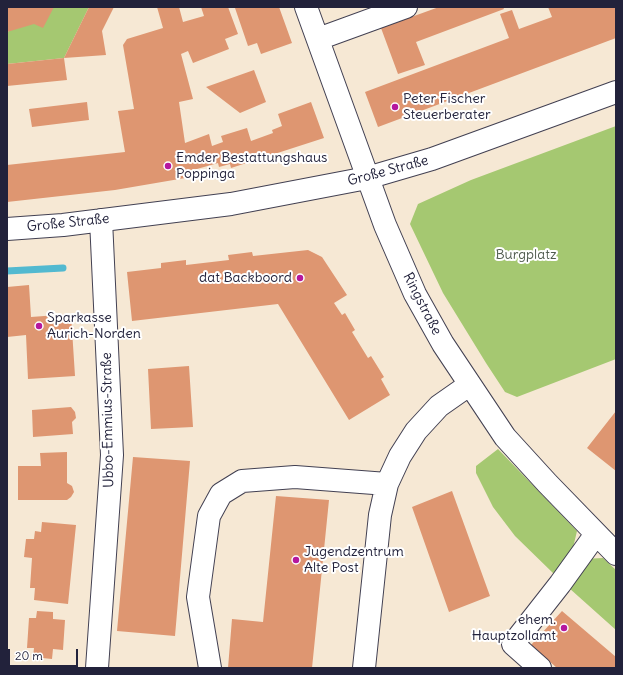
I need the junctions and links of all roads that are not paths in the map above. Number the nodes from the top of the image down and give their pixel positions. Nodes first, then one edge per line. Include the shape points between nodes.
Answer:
1 (306, 7) edge
2 (406, 7) edge
3 (318, 39) junction
4 (616, 92) edge
5 (368, 178) junction
6 (101, 220) junction
7 (7, 229) edge
8 (469, 385) junction
9 (387, 484) junction
10 (596, 534) junction
11 (616, 554) edge
12 (97, 668) edge
13 (210, 668) edge
14 (364, 668) edge
15 (540, 668) edge

1 - 3 street, Ringstraße
2 - 3 street
3 - 5 street, Ringstraße
4 - 5 street, Große Straße via 432,159
5 - 6 street, Große Straße via 231,204
5 - 8 street, Ringstraße via 390,238 415,294
6 - 7 street, Große Straße
6 - 12 street, Ubbo-Emmius-Straße via 112,455
8 - 9 street via 439,406 416,431 400,456
8 - 10 street, Ringstraße via 505,437
9 - 13 street via 296,477 242,481 221,494 209,516 198,597
9 - 14 street via 380,515
10 - 11 street, Ringstraße
10 - 15 street via 513,644

